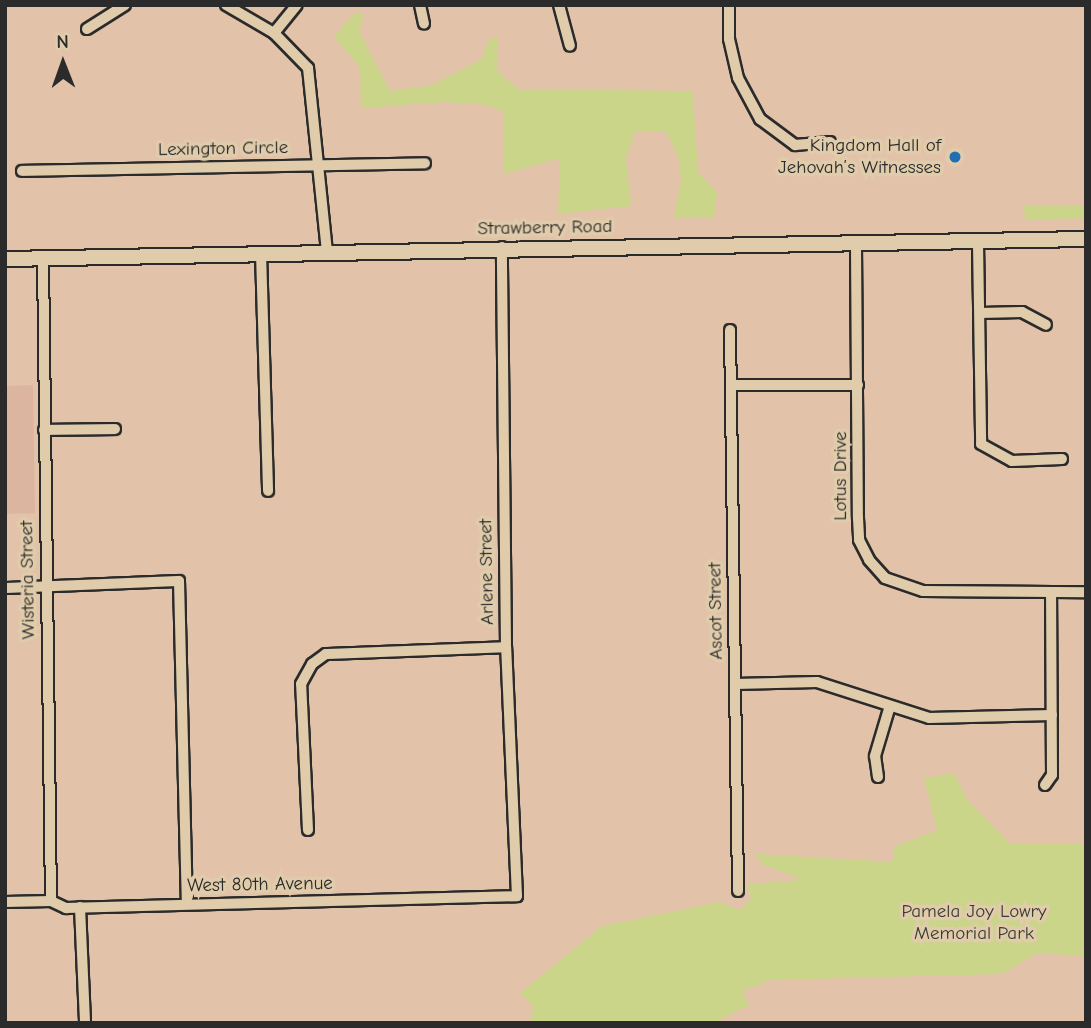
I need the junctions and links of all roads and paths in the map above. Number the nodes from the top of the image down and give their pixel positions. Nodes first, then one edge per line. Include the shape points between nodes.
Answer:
1 (125, 5) edge
2 (226, 5) edge
3 (297, 5) edge
4 (420, 5) edge
5 (559, 5) edge
6 (729, 5) edge
7 (424, 24) dead end
8 (87, 29) dead end
9 (274, 33) junction
10 (570, 46) dead end
11 (830, 142) dead end
12 (425, 163) dead end
13 (317, 164) junction
14 (22, 171) dead end
15 (1086, 239) edge
16 (978, 243) junction
17 (856, 246) junction
18 (502, 247) junction
19 (327, 251) junction
20 (261, 253) junction
21 (43, 258) junction
22 (5, 259) edge
23 (980, 313) junction
24 (1046, 325) dead end
25 (730, 330) dead end
26 (731, 385) junction
27 (858, 385) junction
28 (115, 429) dead end
29 (44, 430) junction
30 (1062, 459) dead end
31 (268, 491) dead end
32 (45, 587) junction
33 (5, 588) edge
34 (1086, 592) edge
35 (1051, 593) junction
36 (506, 647) junction
37 (735, 684) junction
38 (889, 709) junction
39 (1052, 715) junction
40 (878, 777) dead end
41 (1045, 785) dead end
42 (308, 830) dead end
43 (738, 891) dead end
44 (516, 896) joint
45 (51, 901) junction
46 (5, 902) edge
47 (187, 903) junction
48 (80, 907) junction
49 (85, 1023) edge

1 - 8 street
2 - 9 street
3 - 9 street
4 - 7 street
5 - 10 street
6 - 11 street via 729,40 738,78 760,119 795,145
9 - 13 street via 309,68
12 - 13 street, Lexington Circle
13 - 14 street, Lexington Circle
13 - 19 street
15 - 16 street, Strawberry Road
16 - 17 street, Strawberry Road
16 - 23 street
17 - 18 street, Strawberry Road
17 - 27 street, Lotus Drive
18 - 19 street, Strawberry Road
18 - 36 street, Arlene Street
19 - 20 street, Strawberry Road
20 - 21 street, Strawberry Road
20 - 31 street
21 - 22 street, Strawberry Road
21 - 29 street, Wisteria Street
23 - 24 street via 1022,312
23 - 30 street via 981,444 1012,461
25 - 26 street, Ascot Street
26 - 27 street
26 - 37 street, Ascot Street
27 - 35 street, Lotus Drive via 859,540 885,578 923,591
28 - 29 street
29 - 32 street, Wisteria Street
32 - 33 street
32 - 45 street, Wisteria Street
32 - 47 street via 179,581
34 - 35 street, Lotus Drive
35 - 39 street
36 - 42 street via 326,654 312,664 301,684
36 - 44 street, Arlene Street
37 - 38 street via 817,682
37 - 43 street, Ascot Street
38 - 39 street via 929,718
38 - 40 street via 875,756
39 - 41 street via 1052,775
44 - 47 street, West 80th Avenue
45 - 46 street, West 80th Avenue
45 - 48 street, West 80th Avenue
47 - 48 street, West 80th Avenue
48 - 49 street

